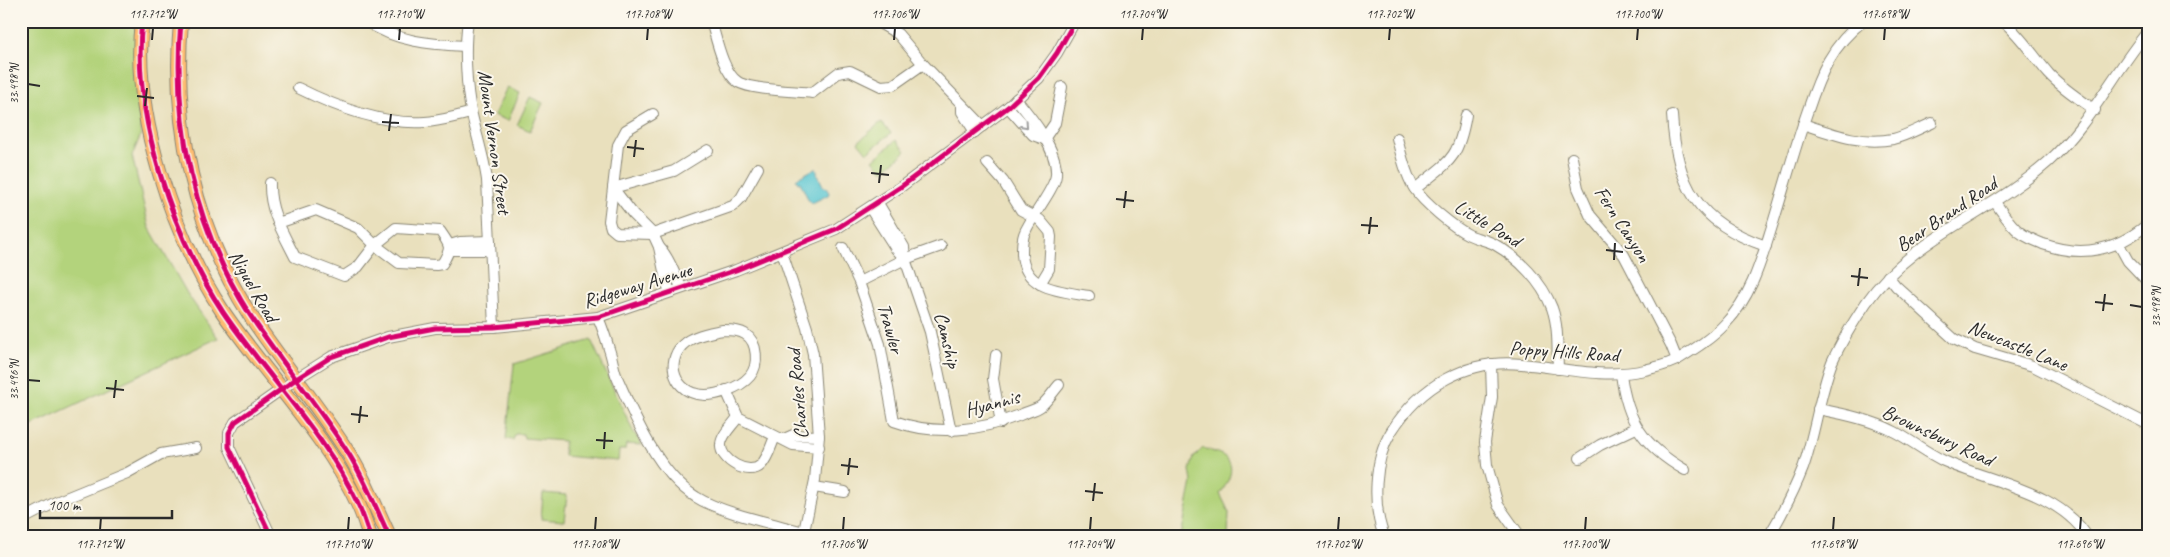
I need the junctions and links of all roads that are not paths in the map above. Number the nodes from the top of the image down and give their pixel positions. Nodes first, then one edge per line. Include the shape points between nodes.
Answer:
1 (142, 21) edge
2 (181, 21) edge
3 (366, 21) edge
4 (468, 21) edge
5 (711, 21) edge
6 (876, 21) edge
7 (1075, 21) edge
8 (1863, 21) edge
9 (2003, 21) edge
10 (2149, 30) edge
11 (465, 46) junction
12 (924, 64) junction
13 (1062, 87) dead end
14 (298, 88) dead end
15 (1012, 103) junction
16 (2095, 110) junction
17 (471, 113) junction
18 (653, 114) dead end
19 (1466, 115) dead end
20 (1672, 115) dead end
21 (1932, 123) dead end
22 (1803, 124) junction
23 (979, 129) junction
24 (1397, 138) dead end
25 (1044, 139) junction
26 (708, 150) dead end
27 (1572, 158) dead end
28 (988, 163) dead end
29 (758, 168) dead end
30 (270, 183) dead end
31 (613, 188) junction
32 (1415, 188) junction
33 (1995, 202) junction
34 (874, 206) junction
35 (1034, 217) junction
36 (278, 223) junction
37 (2149, 223) edge
38 (653, 234) junction
39 (2118, 243) junction
40 (375, 245) junction
41 (490, 245) junction
42 (941, 246) dead end
43 (1766, 246) junction
44 (659, 247) junction
45 (450, 248) junction
46 (843, 248) dead end
47 (782, 252) junction
48 (906, 259) junction
49 (1888, 276) junction
50 (859, 282) junction
51 (2149, 283) edge
52 (1040, 284) junction
53 (682, 288) junction
54 (670, 292) junction
55 (1089, 296) dead end
56 (598, 317) junction
57 (494, 327) junction
58 (996, 355) dead end
59 (1677, 360) junction
60 (1491, 364) junction
61 (1558, 369) junction
62 (1620, 374) junction
63 (296, 378) junction
64 (1059, 385) dead end
65 (282, 390) junction
66 (726, 390) junction
67 (1818, 409) junction
68 (738, 417) junction
69 (894, 422) joint
70 (1001, 423) junction
71 (2149, 426) edge
72 (1636, 428) junction
73 (951, 430) junction
74 (780, 438) junction
75 (819, 442) junction
76 (196, 448) dead end
77 (1580, 458) dead end
78 (1685, 470) dead end
79 (813, 490) junction
80 (843, 494) dead end
81 (21, 520) edge
82 (804, 534) edge
83 (271, 536) edge
84 (370, 536) edge
85 (389, 536) edge
86 (1384, 536) edge
87 (1520, 536) edge
88 (1769, 536) edge
89 (2088, 536) edge

1 - 65 main road, Niguel Road via 142,82 150,130 176,224 196,267 224,312
2 - 63 main road, Niguel Road via 180,104 185,152 207,229 224,269 250,314
3 - 11 street via 407,41
4 - 11 street, Mount Vernon Street
5 - 12 street via 726,68 737,82 764,89 812,93 838,73 850,71 881,86 893,85
6 - 12 street via 898,34
7 - 15 street, Ridgeway Avenue via 1039,78
8 - 22 street, Poppy Hills Road via 1831,54
9 - 16 street via 2018,34 2059,84
10 - 16 street, Bear Brand Road via 2130,53
11 - 17 street, Mount Vernon Street
12 - 23 street via 962,104 962,112
13 - 25 street via 1055,123
14 - 17 street via 331,104 400,122 427,122
15 - 23 street, Ridgeway Avenue
15 - 25 street via 1040,130
16 - 33 street, Bear Brand Road via 2048,162
17 - 41 street, Mount Vernon Street via 487,180
18 - 31 street via 626,130 618,145
19 - 32 street via 1456,152 1447,164
20 - 43 street via 1680,169 1700,207 1716,221
21 - 22 street via 1894,139 1869,142 1848,139
22 - 43 street, Poppy Hills Road
23 - 34 street, Ridgeway Avenue
24 - 32 street, Little Pond
25 - 35 street via 1054,153 1056,177
26 - 31 street via 674,170
27 - 59 street, Fern Canyon via 1578,188 1590,215 1624,255
28 - 35 street via 1021,210
29 - 38 street via 733,206
30 - 36 street via 269,198
31 - 38 street
31 - 38 street via 611,228 617,233
32 - 61 street, Little Pond via 1443,218 1469,235 1511,255 1541,286 1556,324
33 - 39 street via 2017,231 2050,246 2085,252
33 - 49 street, Bear Brand Road via 1944,232
34 - 47 street, Ridgeway Avenue via 836,229
34 - 48 street, Camship via 904,247
35 - 52 street via 1046,226 1051,237 1049,269
35 - 52 street via 1024,233 1023,259 1026,273
36 - 40 street via 316,210 358,228
36 - 40 street via 295,257 344,276 358,267
37 - 39 street
38 - 44 street
39 - 51 street via 2128,261
40 - 45 street via 396,228 440,231
40 - 45 street via 399,263 436,266 442,264
41 - 45 street
41 - 57 street, Mount Vernon Street
42 - 48 street
43 - 59 street, Poppy Hills Road via 1753,282 1736,311 1715,334
44 - 53 street via 667,255
44 - 54 street
46 - 50 street, Trawler
47 - 53 street, Ridgeway Avenue
47 - 75 street, Charles Road via 813,354
48 - 50 street
48 - 73 street, Camship via 930,332
49 - 67 street, Bear Brand Road via 1841,344
49 - 71 street, Newcastle Lane via 1954,339 1975,349 2033,366
50 - 69 street, Trawler via 880,344
52 - 55 street
53 - 54 street, Ridgeway Avenue
54 - 56 street, Ridgeway Avenue
56 - 57 street, Ridgeway Avenue
56 - 82 street via 616,373 632,408 675,482 717,507
57 - 63 street, Ridgeway Avenue via 435,328 388,337 331,357
58 - 70 street via 994,379
59 - 62 street, Poppy Hills Road
60 - 61 street, Poppy Hills Road
60 - 86 street, Poppy Hills Road via 1463,370 1440,382 1398,421 1384,446 1378,475 1378,514
60 - 87 street via 1492,397 1485,442 1487,465 1498,505
61 - 62 street, Poppy Hills Road
62 - 72 street via 1626,405
63 - 65 street, Ridgeway Avenue
63 - 85 main road, Niguel Road via 345,448
64 - 70 street, Hyannis via 1040,407
65 - 83 street, Ridgeway Avenue via 235,422 228,437 229,447
65 - 84 main road, Niguel Road via 329,454 358,503
66 - 66 street via 700,395 687,392 678,384 673,372 674,359 687,342 722,330 745,334 750,340 754,346 755,366 751,375
66 - 68 street
67 - 88 street, Bear Brand Road via 1803,468
67 - 89 street, Brownsbury Road via 1895,432 1946,462 2037,496 2055,505
68 - 74 street
68 - 74 street via 721,441 721,450 724,457 747,470 761,465
69 - 73 street, Hyannis via 911,427
70 - 73 street, Hyannis
72 - 77 street
72 - 78 street via 1666,459
74 - 75 street via 793,445
75 - 79 street, Charles Road
76 - 81 street via 161,454 127,473
79 - 80 street
79 - 82 street, Charles Road

